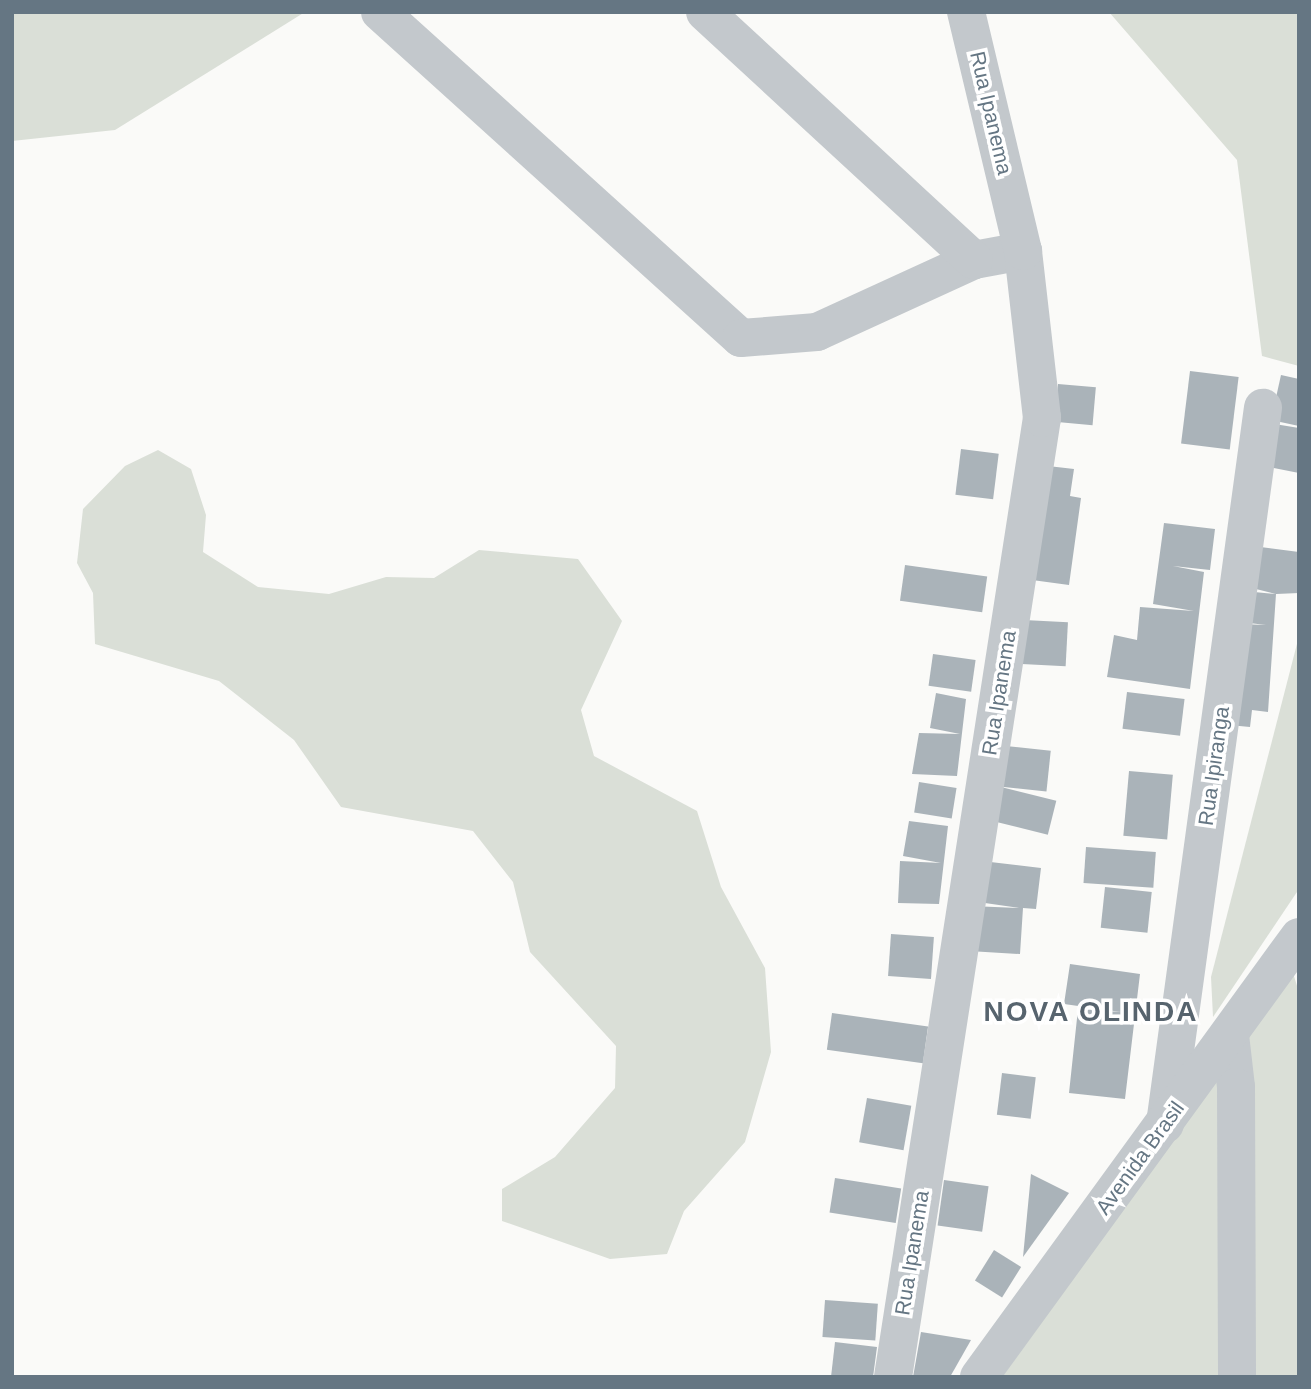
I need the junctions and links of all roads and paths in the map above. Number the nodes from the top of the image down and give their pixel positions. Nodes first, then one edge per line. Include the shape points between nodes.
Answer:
1 (380, 12) edge
2 (705, 12) edge
3 (966, 12) edge
4 (1023, 251) junction
5 (974, 260) junction
6 (1263, 408) dead end
7 (1299, 937) edge
8 (1230, 1035) junction
9 (1165, 1124) junction
10 (990, 1370) edge
11 (893, 1377) edge
12 (1237, 1377) edge

1 - 5 street via 741,338 817,332
2 - 5 street
3 - 4 street, Rua Ipanema
4 - 5 street
4 - 11 street, Rua Ipanema via 1042,418
6 - 9 street, Rua Ipiranga
7 - 8 street, Avenida Brasil
8 - 9 street, Avenida Brasil
8 - 12 street via 1236,1087
9 - 10 street, Avenida Brasil

